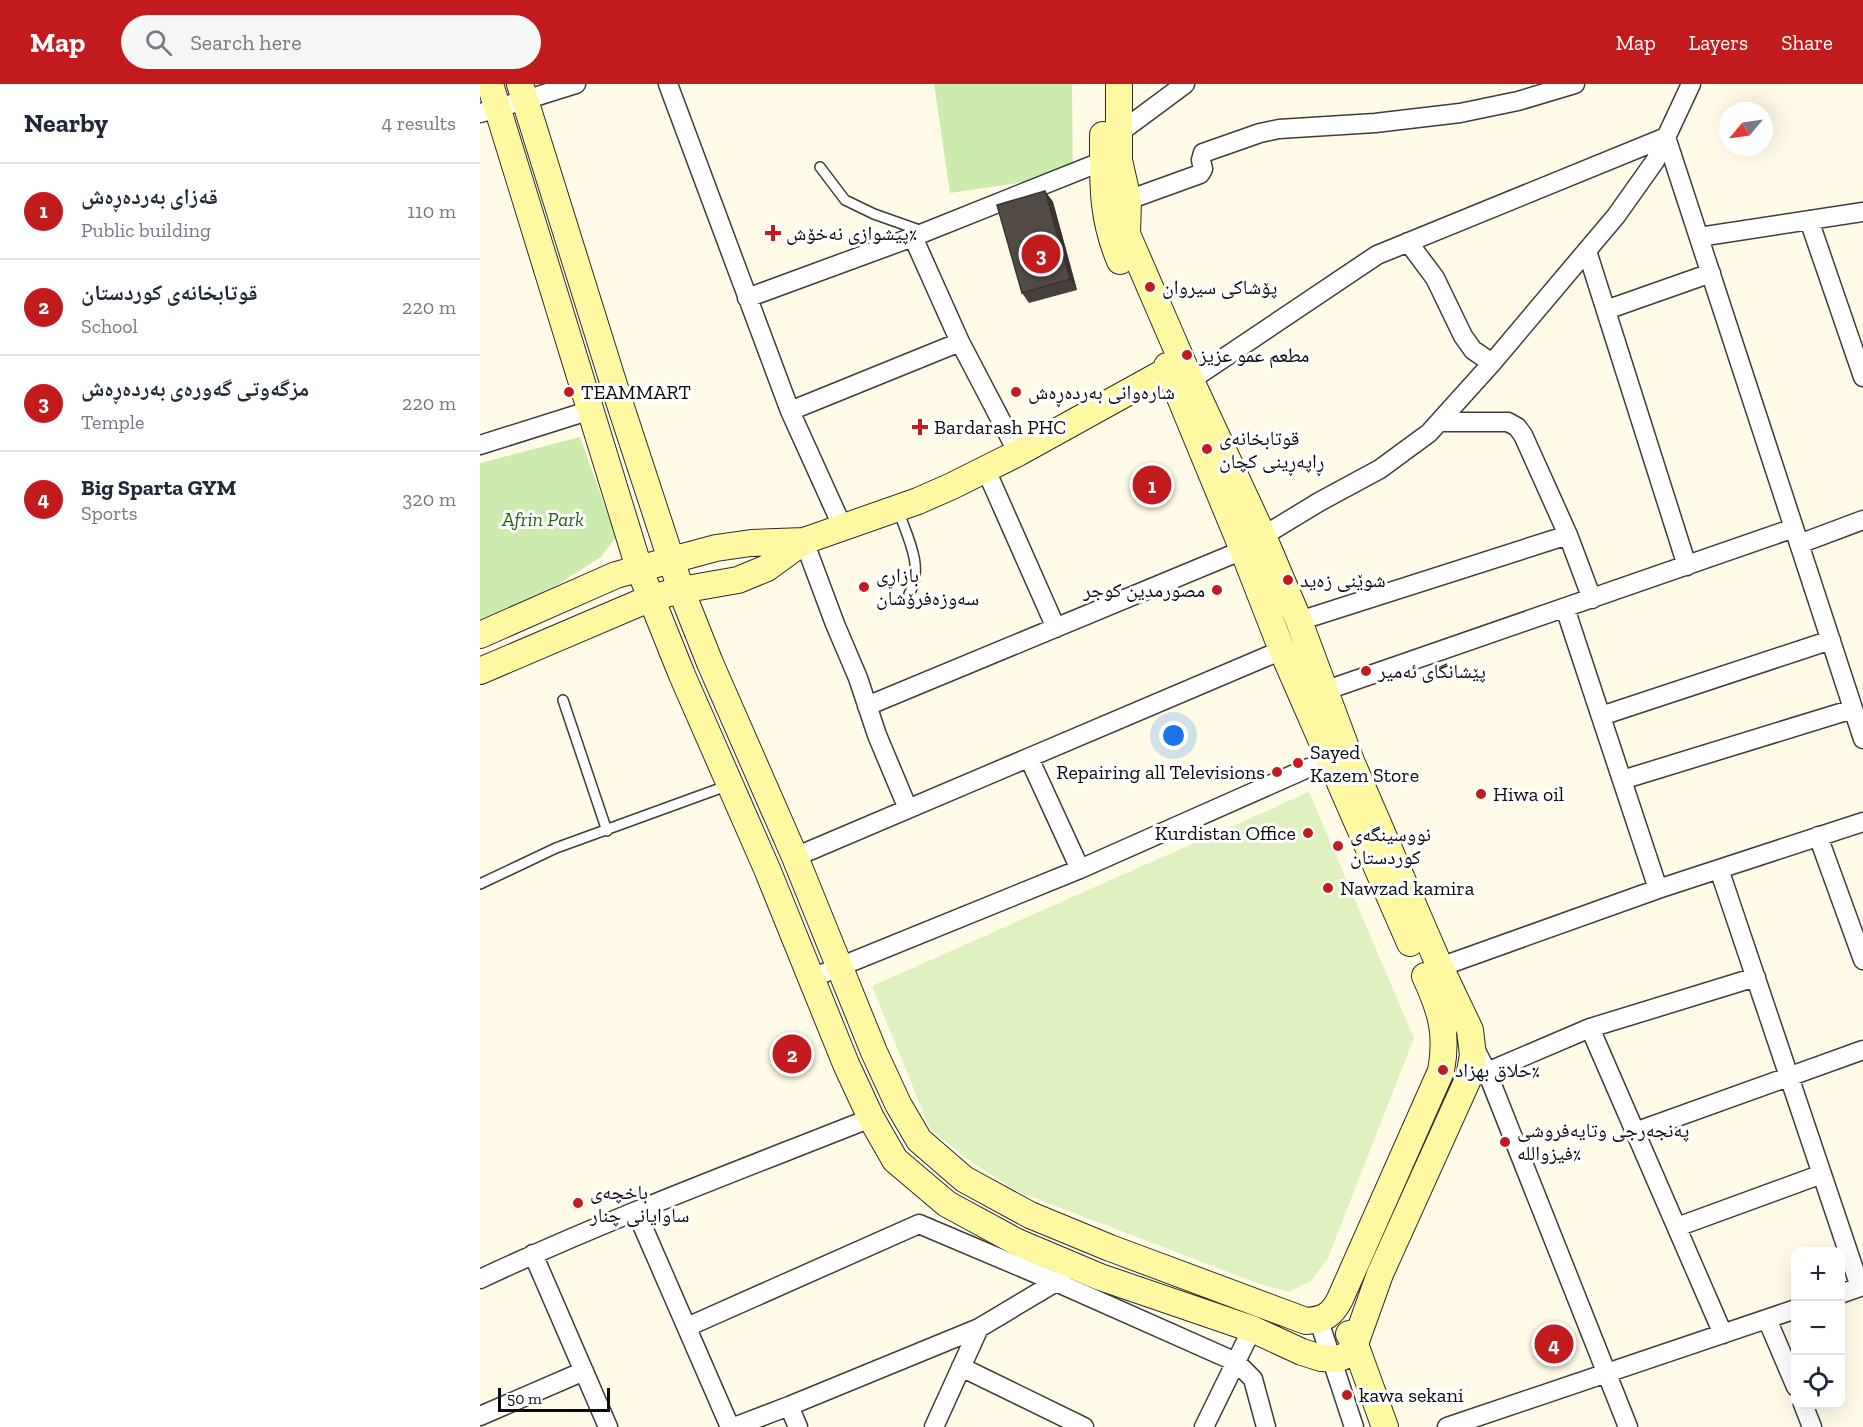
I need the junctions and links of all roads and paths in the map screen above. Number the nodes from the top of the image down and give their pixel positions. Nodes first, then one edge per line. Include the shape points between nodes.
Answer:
1 (576, 84) edge
2 (668, 84) edge
3 (1102, 84) edge
4 (1119, 84) edge
5 (1185, 84) edge
6 (1575, 84) edge
7 (1691, 84) edge
8 (523, 92) edge
9 (489, 101) edge
10 (1119, 133) junction
11 (1666, 137) junction
12 (1103, 161) junction
13 (820, 166) dead end
14 (1128, 200) junction
15 (1863, 212) edge
16 (1809, 220) junction
17 (919, 234) junction
18 (1699, 237) junction
19 (1408, 242) junction
20 (1587, 251) junction
21 (1711, 273) junction
22 (747, 298) junction
23 (1606, 310) junction
24 (960, 342) junction
25 (1492, 363) junction
26 (1862, 368) edge
27 (1180, 375) junction
28 (591, 410) junction
29 (790, 411) junction
30 (1439, 422) junction
31 (480, 445) edge
32 (1018, 453) junction
33 (986, 470) junction
34 (898, 507) junction
35 (1863, 520) edge
36 (843, 528) junction
37 (1568, 535) junction
38 (1797, 536) junction
39 (804, 541) junction
40 (1253, 543) junction
41 (671, 560) junction
42 (1687, 566) junction
43 (639, 568) junction
44 (681, 590) junction
45 (909, 594) dead end
46 (651, 598) junction
47 (1592, 599) junction
48 (1565, 608) junction
49 (1299, 621) junction
50 (1056, 628) junction
51 (480, 635) edge
52 (1831, 640) junction
53 (1282, 650) junction
54 (480, 671) edge
55 (1324, 691) junction
56 (563, 700) dead end
57 (867, 706) junction
58 (1853, 709) junction
59 (1601, 716) junction
60 (1863, 739) edge
61 (1029, 758) junction
62 (1331, 764) junction
63 (1622, 780) junction
64 (729, 785) junction
65 (908, 809) junction
66 (1863, 822) edge
67 (608, 831) junction
68 (1818, 836) junction
69 (795, 857) junction
70 (1080, 869) junction
71 (1719, 869) junction
72 (480, 884) edge
73 (1658, 889) junction
74 (1863, 960) edge
75 (840, 966) junction
76 (1440, 967) junction
77 (1756, 977) junction
78 (812, 978) junction
79 (1590, 1028) junction
80 (1473, 1044) junction
81 (1863, 1050) edge
82 (1487, 1072) junction
83 (1790, 1078) junction
84 (871, 1118) junction
85 (1635, 1132) junction
86 (1822, 1174) junction
87 (636, 1211) junction
88 (1677, 1227) junction
89 (532, 1254) junction
90 (1078, 1268) junction
91 (480, 1279) edge
92 (1056, 1282) junction
93 (1862, 1286) edge
94 (1845, 1292) edge
95 (1791, 1311) edge
96 (1326, 1316) junction
97 (1767, 1319) junction
98 (687, 1327) junction
99 (978, 1328) junction
100 (1252, 1329) junction
101 (1723, 1334) junction
102 (1355, 1344) junction
103 (1331, 1359) junction
104 (1236, 1362) junction
105 (961, 1367) junction
106 (584, 1371) junction
107 (1607, 1373) junction
108 (1791, 1375) edge
109 (789, 1406) junction
110 (1805, 1409) edge
111 (480, 1416) edge
112 (608, 1427) edge
113 (732, 1427) edge
114 (798, 1427) edge
115 (934, 1427) edge
116 (1084, 1427) edge
117 (1204, 1427) edge
118 (1266, 1427) edge
119 (1354, 1427) edge
120 (1385, 1427) edge
121 (1447, 1427) edge
122 (1628, 1427) edge
123 (1812, 1427) edge

1 - 8 street
2 - 22 street
3 - 12 main road
4 - 10 main road
5 - 10 street
6 - 14 street via 1480,110 1260,133 1203,153 1200,174
7 - 11 street
8 - 9 street
8 - 41 main road
9 - 28 main road
10 - 14 main road via 1119,160
11 - 18 street
11 - 19 street
11 - 20 street via 1655,161
12 - 17 street
12 - 27 main road via 1103,199 1111,241
13 - 17 lane via 845,200
14 - 27 main road via 1126,234
15 - 16 street
16 - 18 street
16 - 26 street
17 - 22 street
17 - 24 street
18 - 21 street
19 - 25 street via 1435,278 1463,336 1473,350
19 - 27 street via 1377,255
20 - 23 street
20 - 25 street
21 - 23 street
21 - 38 street
22 - 29 street
23 - 42 street
24 - 29 street
24 - 32 street
25 - 30 street
27 - 32 main road
27 - 40 main road
28 - 31 street
28 - 43 main road
29 - 36 street
30 - 37 street via 1508,422 1517,427
30 - 40 street via 1380,469
32 - 33 main road
33 - 34 main road
33 - 50 street
34 - 36 main road
34 - 45 lane via 915,562 915,584
35 - 38 street
36 - 39 main road
37 - 47 street
37 - 49 street
38 - 42 street
38 - 52 street
39 - 41 main road via 751,543
39 - 44 main road via 766,568 738,580
39 - 57 street
40 - 49 main road
40 - 50 street
40 - 53 main road
41 - 43 main road
41 - 44 main road
42 - 47 street
43 - 46 main road
43 - 51 main road
44 - 46 main road
44 - 69 main road
46 - 54 main road
46 - 64 main road
47 - 48 street
48 - 55 street
48 - 59 street
49 - 55 main road
50 - 57 street
52 - 58 street
52 - 59 street
53 - 61 street
53 - 62 main road
55 - 76 main road
56 - 67 lane
57 - 65 street
58 - 60 street
58 - 63 street
59 - 63 street
61 - 65 street
61 - 70 street
62 - 70 street via 1308,768
62 - 96 main road via 1438,1003 1445,1037 1435,1087
63 - 73 street
64 - 67 lane
64 - 78 main road
65 - 69 street
66 - 68 street
67 - 72 lane via 556,848
68 - 71 street
68 - 74 street
69 - 75 main road
70 - 75 street
71 - 73 street
71 - 77 street
73 - 76 street
75 - 78 street
75 - 96 main road via 898,1104 919,1140 964,1179 1030,1215 1110,1248 1306,1321
76 - 80 main road
77 - 79 street
77 - 83 street
78 - 84 main road
79 - 82 street
79 - 85 street
80 - 82 street
80 - 102 main road via 1469,1077 1380,1274
81 - 83 street
82 - 107 street
83 - 85 street
83 - 86 street
84 - 87 street
84 - 90 main road via 895,1160 946,1204 1017,1242
85 - 88 street
86 - 88 street
86 - 93 street
87 - 89 street
87 - 98 street
88 - 101 street
89 - 91 street
89 - 106 street
90 - 92 street
90 - 100 main road
92 - 98 street via 919,1224
92 - 99 street
92 - 104 street
93 - 94 street
95 - 97 street
96 - 102 main road
96 - 103 street
97 - 101 street
97 - 108 street
98 - 113 street
99 - 105 street
99 - 109 street
100 - 103 main road via 1302,1352
100 - 104 street
101 - 107 street
102 - 103 main road via 1347,1354
102 - 120 main road
103 - 119 street
104 - 117 street
104 - 118 street via 1253,1379
105 - 115 street
105 - 116 street
106 - 111 street
106 - 112 street
107 - 121 street
107 - 122 street
109 - 113 street
109 - 114 street
110 - 123 street

